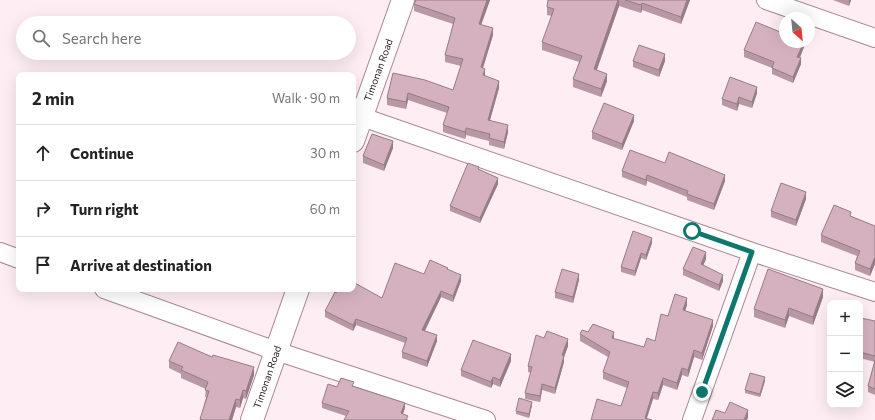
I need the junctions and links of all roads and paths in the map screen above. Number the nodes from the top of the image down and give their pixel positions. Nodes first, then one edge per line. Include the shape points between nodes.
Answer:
1 (403, 0) edge
2 (766, 0) edge
3 (875, 38) edge
4 (362, 117) junction
5 (356, 133) edge
6 (0, 252) edge
7 (752, 252) junction
8 (16, 258) edge
9 (112, 292) edge
10 (297, 292) edge
11 (875, 292) edge
12 (276, 351) junction
13 (252, 420) edge
14 (486, 420) edge
15 (692, 420) edge

1 - 4 street, Timonan Road
2 - 3 street
4 - 5 street, Timonan Road
4 - 7 street
6 - 8 street
7 - 11 street
7 - 15 street
9 - 12 street
10 - 12 street, Timonan Road
12 - 13 street, Timonan Road
12 - 14 street

